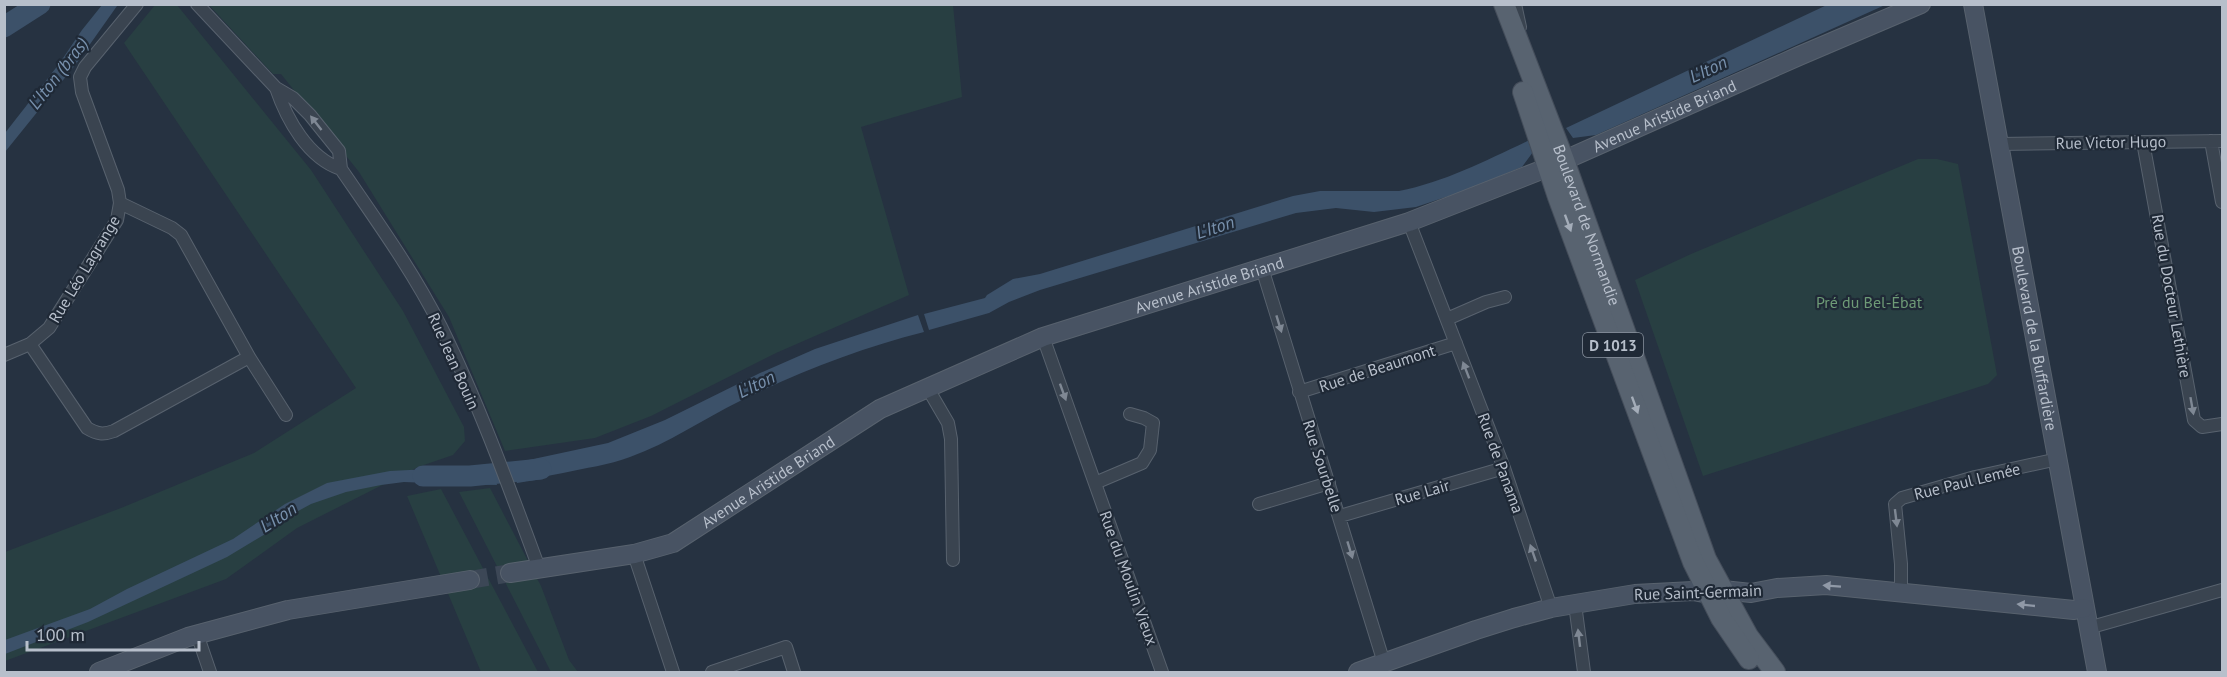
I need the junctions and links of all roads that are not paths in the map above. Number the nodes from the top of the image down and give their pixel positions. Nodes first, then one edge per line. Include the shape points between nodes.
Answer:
1 (137, 4) edge
2 (197, 4) edge
3 (1491, 4) edge
4 (1504, 4) edge
5 (1515, 4) edge
6 (1921, 4) edge
7 (1973, 5) edge
8 (1517, 39) junction
9 (276, 88) junction
10 (2217, 141) edge
11 (2144, 142) junction
12 (1999, 144) junction
13 (1556, 164) junction
14 (341, 169) junction
15 (2223, 202) edge
16 (120, 203) junction
17 (1409, 222) junction
18 (1262, 268) junction
19 (1505, 297) dead end
20 (1447, 319) junction
21 (1043, 337) junction
22 (1456, 343) junction
23 (30, 344) junction
24 (4, 355) edge
25 (249, 357) junction
26 (927, 387) junction
27 (1299, 393) junction
28 (1131, 414) dead end
29 (286, 415) dead end
30 (2223, 424) edge
31 (2058, 459) junction
32 (1504, 468) junction
33 (1095, 483) junction
34 (1329, 483) junction
35 (1259, 504) dead end
36 (1340, 516) junction
37 (634, 554) junction
38 (953, 560) dead end
39 (539, 568) junction
40 (510, 573) tunnel mouth
41 (470, 580) tunnel mouth
42 (2223, 590) edge
43 (1716, 592) junction
44 (1901, 593) junction
45 (1575, 604) junction
46 (1551, 608) junction
47 (2084, 608) junction
48 (2088, 628) junction
49 (197, 634) junction
50 (1380, 667) edge
51 (99, 672) edge
52 (210, 672) edge
53 (673, 672) edge
54 (712, 672) edge
55 (794, 672) edge
56 (1162, 672) edge
57 (1359, 672) edge
58 (1584, 672) edge
59 (1758, 672) edge
60 (1775, 672) edge
61 (2097, 672) edge

1 - 16 street, Rue Léo Lagrange via 80,77
2 - 9 street, Rue Jean Bouin
3 - 13 main road, Boulevard de Normandie / D 1013 via 1537,129
4 - 8 main road, Boulevard de Normandie / D 1013
5 - 8 street via 1520,19
6 - 13 main road, Avenue Aristide Briand
7 - 12 main road, Boulevard de la Buffardière
8 - 13 main road, Boulevard de Normandie / D 1013
9 - 14 street, Rue Jean Bouin via 289,118 318,157
14 -> 9 street, Rue Jean Bouin via 339,151 310,115
10 - 11 street, Rue Victor Hugo
10 - 15 street
11 - 12 street, Rue Victor Hugo
11 -> 30 street, Rue du Docteur Lethière via 2194,420 2202,427
12 - 31 main road, Boulevard de la Buffardière
13 - 17 main road, Avenue Aristide Briand
13 - 43 main road, Boulevard de Normandie / D 1013 via 1693,562
14 - 39 street, Rue Jean Bouin via 408,268 436,318 500,464
16 - 23 street, Rue Léo Lagrange via 117,220 49,328
16 - 25 street via 181,235
17 - 18 main road, Avenue Aristide Briand
17 - 20 street, Rue de Panama
18 - 21 main road, Avenue Aristide Briand
18 -> 27 street, Rue Sourbelle
19 - 20 street
20 - 22 street, Rue de Panama
21 - 26 main road, Avenue Aristide Briand
21 -> 33 street, Rue du Moulin Vieux
22 - 27 street, Rue de Beaumont
32 -> 22 street, Rue de Panama
23 - 24 street, Rue Léo Lagrange
23 - 25 street via 87,428 97,434 114,431
25 - 29 street
26 - 37 main road, Avenue Aristide Briand via 880,409 687,536
26 - 38 street via 948,423 951,439
27 - 34 street, Rue Sourbelle
28 - 33 street via 1153,423 1150,450 1142,463
31 -> 44 street, Rue Paul Lemée via 1902,498 1895,504
31 - 47 main road, Boulevard de la Buffardière
32 - 36 street, Rue Lair
46 -> 32 street, Rue de Panama
33 - 56 street, Rue du Moulin Vieux
34 - 35 street
34 - 36 street, Rue Sourbelle
36 -> 50 street, Rue Sourbelle
37 - 39 main road, Avenue Aristide Briand
37 - 53 street
39 - 40 main road, Avenue Aristide Briand
41 - 49 main road via 288,610
42 - 48 street
44 -> 43 main road, Rue Saint-Germain via 1826,585 1751,593
43 - 45 main road, Rue Saint-Germain via 1635,594
43 - 59 main road, Boulevard de Normandie / D 1013 via 1730,633
43 - 60 main road, Boulevard de Normandie / D 1013
47 -> 44 main road, Rue Saint-Germain
45 - 46 main road, Rue Saint-Germain
58 -> 45 street
46 - 50 main road, Rue Saint-Germain via 1476,630
47 - 48 main road, Boulevard de la Buffardière
48 - 61 main road, Boulevard de la Buffardière
49 - 51 main road
49 - 52 street
50 - 57 main road, Rue Saint-Germain
54 - 55 street via 786,647

